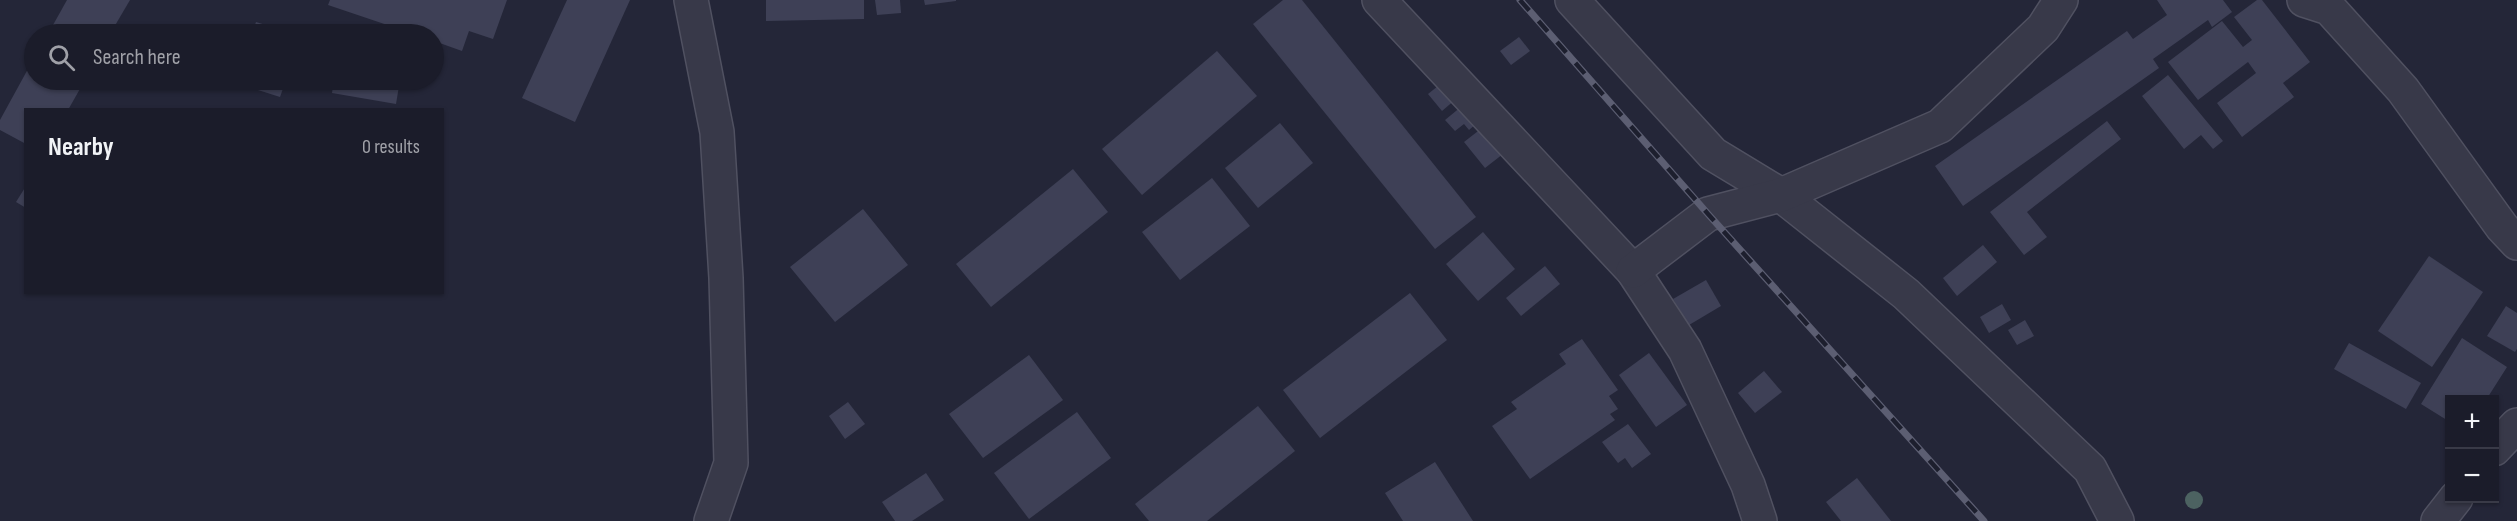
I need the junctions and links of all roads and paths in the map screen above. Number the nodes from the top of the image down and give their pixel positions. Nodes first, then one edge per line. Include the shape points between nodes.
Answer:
1 (691, 0) edge
2 (1379, 0) edge
3 (1572, 0) edge
4 (2061, 0) edge
5 (2324, 3) edge
6 (1781, 195) junction
7 (2517, 243) edge
8 (1633, 272) junction
9 (2517, 425) edge
10 (2499, 444) edge
11 (2452, 503) edge
12 (711, 521) edge
13 (1760, 521) edge
14 (2117, 521) edge
15 (2438, 521) edge

1 - 12 street via 717,132 726,278 731,463
2 - 8 street
3 - 6 street via 1713,154
4 - 6 street via 2043,28 1940,126
5 - 7 street via 2403,90
6 - 8 street via 1708,214
6 - 14 street via 1906,294 2090,469
8 - 13 street via 1685,350 1748,485
9 - 10 street
11 - 15 street

